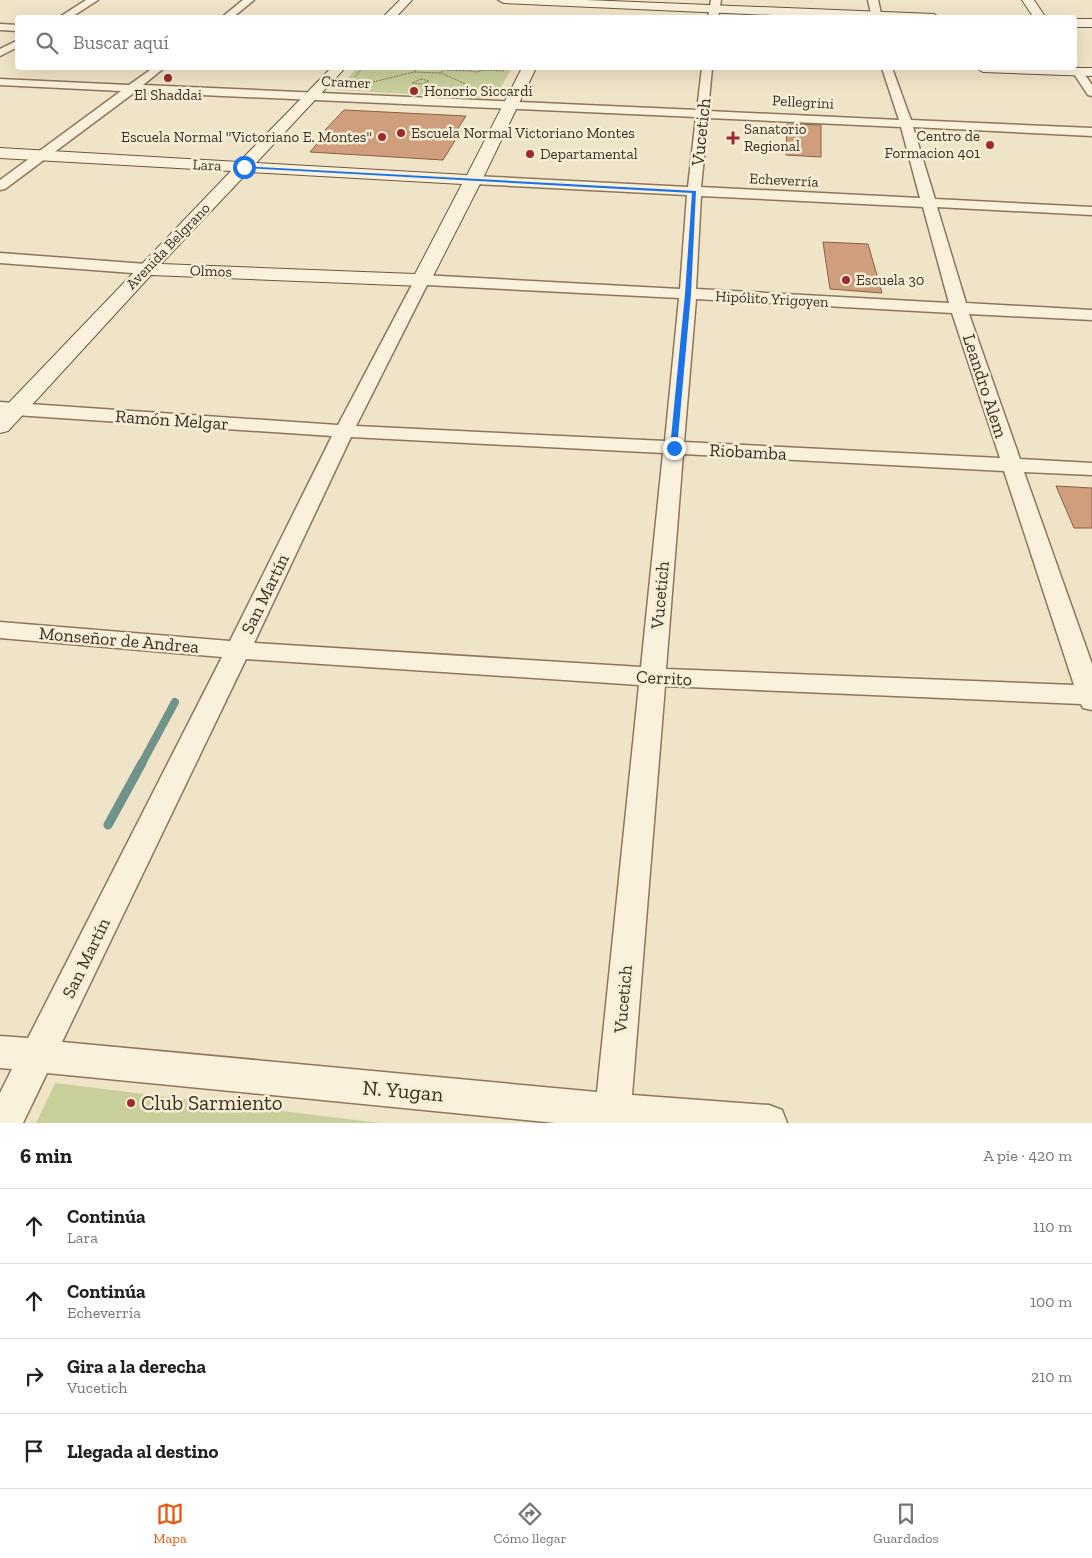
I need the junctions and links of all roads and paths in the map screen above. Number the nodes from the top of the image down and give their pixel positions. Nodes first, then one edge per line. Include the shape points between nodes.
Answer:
1 (92, 0) edge
2 (249, 0) edge
3 (406, 0) edge
4 (504, 0) edge
5 (872, 0) edge
6 (1028, 0) edge
7 (562, 1) edge
8 (714, 9) edge
9 (67, 15) edge
10 (230, 15) edge
11 (391, 15) edge
12 (555, 15) edge
13 (854, 15) edge
14 (877, 15) edge
15 (1038, 15) edge
16 (1077, 23) edge
17 (1092, 24) edge
18 (0, 27) edge
19 (15, 28) edge
20 (15, 45) edge
21 (0, 53) edge
22 (156, 70) edge
23 (336, 70) edge
24 (416, 70) edge
25 (443, 70) edge
26 (484, 70) edge
27 (529, 70) edge
28 (707, 70) edge
29 (888, 70) edge
30 (1076, 70) edge
31 (505, 71) dead end
32 (426, 72) junction
33 (1092, 72) edge
34 (441, 73) junction
35 (422, 79) junction
36 (0, 82) edge
37 (368, 83) dead end
38 (132, 88) junction
39 (472, 88) dead end
40 (1092, 93) edge
41 (311, 96) junction
42 (512, 104) junction
43 (703, 113) junction
44 (906, 123) junction
45 (1092, 132) edge
46 (0, 153) edge
47 (42, 155) junction
48 (244, 167) junction
49 (474, 180) junction
50 (0, 186) edge
51 (694, 192) junction
52 (927, 203) junction
53 (1092, 211) edge
54 (0, 258) edge
55 (146, 268) junction
56 (422, 280) junction
57 (688, 294) junction
58 (959, 309) junction
59 (1092, 315) edge
60 (8, 409) edge
61 (0, 426) edge
62 (344, 431) junction
63 (674, 448) junction
64 (1011, 464) junction
65 (1092, 469) edge
66 (0, 630) edge
67 (238, 650) junction
68 (652, 678) junction
69 (1091, 698) edge
70 (0, 1052) edge
71 (37, 1057) junction
72 (613, 1117) edge
73 (4, 1123) edge
74 (769, 1123) edge

1 - 9 street
2 - 10 street
3 - 11 main road
4 - 7 main road
5 - 14 street
6 - 15 main road
7 - 8 main road
7 - 12 main road
8 - 13 main road
16 - 17 main road
18 - 19 street
20 - 21 street
22 - 38 street
23 - 41 main road, Avenida Belgrano
24 - 32 path
24 - 37 path
25 - 34 path
26 - 31 path
27 - 42 main road, San Martín
28 - 43 street, Vucetich
29 - 44 street, Leandro Alem
30 - 33 main road
30 - 40 street
32 - 34 path
32 - 35 path
34 - 39 path
35 - 35 path via 428,81 412,83 414,80
36 - 38 street, Cramer
38 - 41 street, Cramer
38 - 47 street
41 - 42 street, Cramer
41 - 48 main road, Avenida Belgrano
42 - 43 street, Pellegrini
42 - 49 main road, San Martín
43 - 44 street, Pellegrini
43 - 51 street, Vucetich
44 - 45 street, Pellegrini
44 - 52 street, Leandro Alem
46 - 47 main road, Lara
47 - 48 main road, Lara
47 - 50 street
48 - 49 main road, Lara
48 - 55 main road, Avenida Belgrano
49 - 51 street, Echeverría
49 - 56 main road, San Martín
51 - 52 street, Echeverría
51 - 57 street, Vucetich
52 - 53 street, Echeverría
52 - 58 street, Leandro Alem
54 - 55 street, Olmos
55 - 56 main road, Olmos
55 - 60 main road, Avenida Belgrano
56 - 57 street, Hipólito Yrigoyen
56 - 62 street, San Martín
57 - 58 street, Hipólito Yrigoyen
57 - 63 street, Vucetich
58 - 59 street, Hipólito Yrigoyen
58 - 64 street, Leandro Alem
60 - 61 main road, Avenida Belgrano
60 - 62 street, Ramón Melgar
62 - 63 street, Riobamba
62 - 67 street, San Martín
63 - 64 street, Riobamba
63 - 68 street, Vucetich
64 - 65 street, Riobamba
64 - 69 street, Leandro Alem
66 - 67 street, Monseñor de Andrea
67 - 68 street, Cerrito
67 - 71 street, San Martín
68 - 69 street, Cerrito
68 - 72 street, Vucetich
70 - 71 street, N. Yugan
71 - 72 street, N. Yugan
71 - 73 street, San Martín
72 - 74 street, N. Yugan

